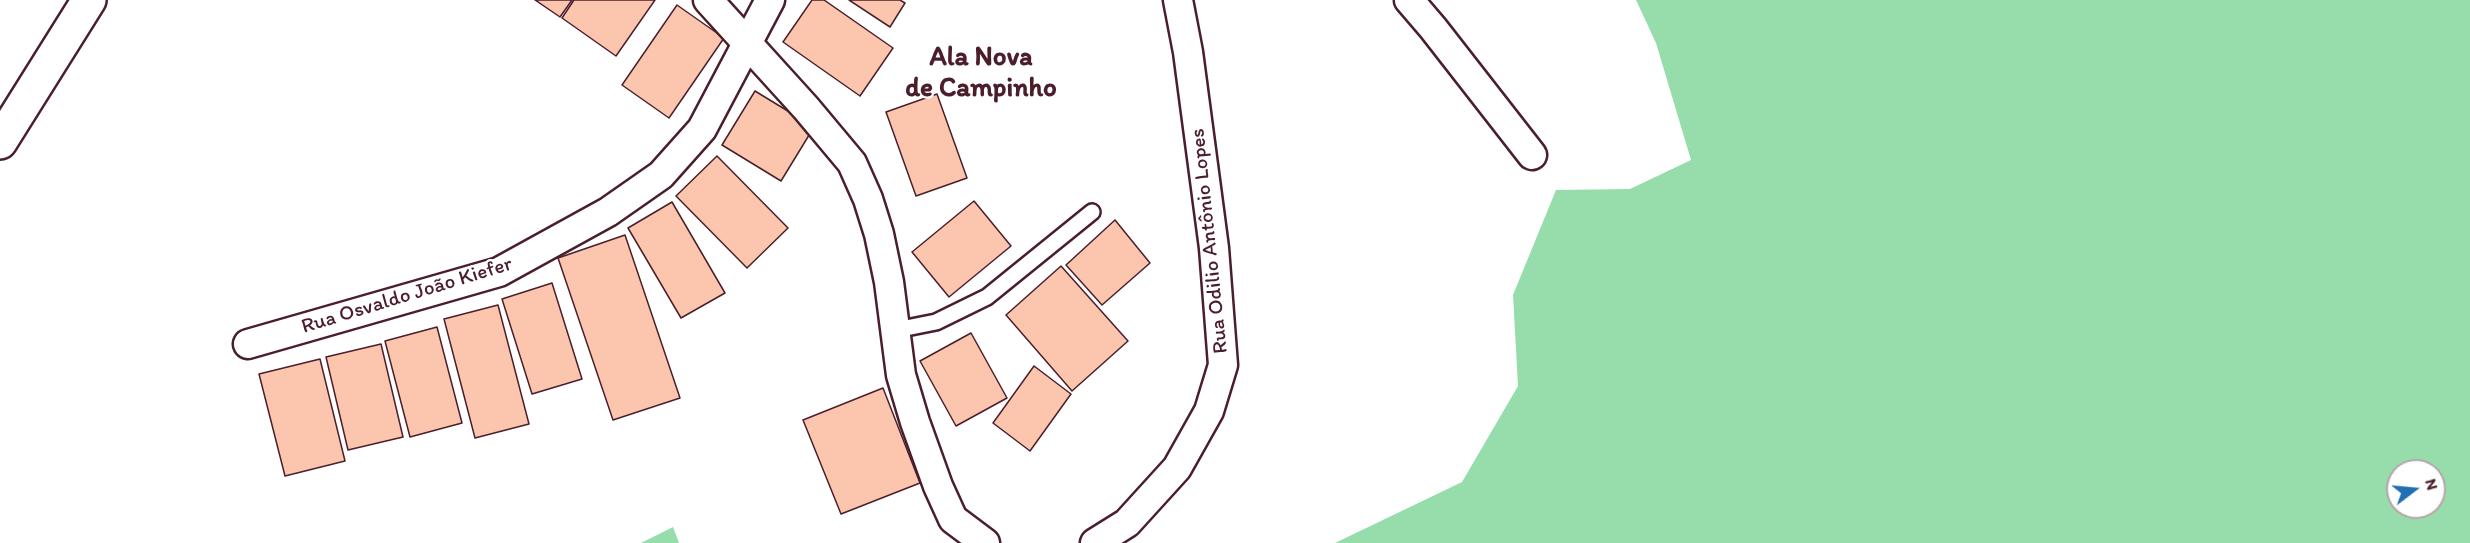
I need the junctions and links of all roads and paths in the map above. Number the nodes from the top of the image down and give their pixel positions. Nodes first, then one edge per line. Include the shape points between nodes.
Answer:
1 (89, 0) edge
2 (708, 0) edge
3 (770, 0) edge
4 (1178, 0) edge
5 (1409, 0) edge
6 (748, 42) junction
7 (0, 142) edge
8 (1532, 155) dead end
9 (1092, 212) dead end
10 (896, 330) junction
11 (248, 344) dead end
12 (985, 543) edge
13 (1095, 543) edge

1 - 7 main road
2 - 6 street
3 - 6 street, Rua Osvaldo João Kiefer
4 - 13 street, Rua Odilio Antônio Lopes via 1214,248 1223,365 1209,411 1177,468 1127,523
5 - 8 street
6 - 10 street via 852,163 879,234
6 - 11 street, Rua Osvaldo João Kiefer via 702,129 661,175 608,212 499,272
9 - 10 lane via 987,297 936,322
10 - 12 street via 901,375 938,486 953,519

